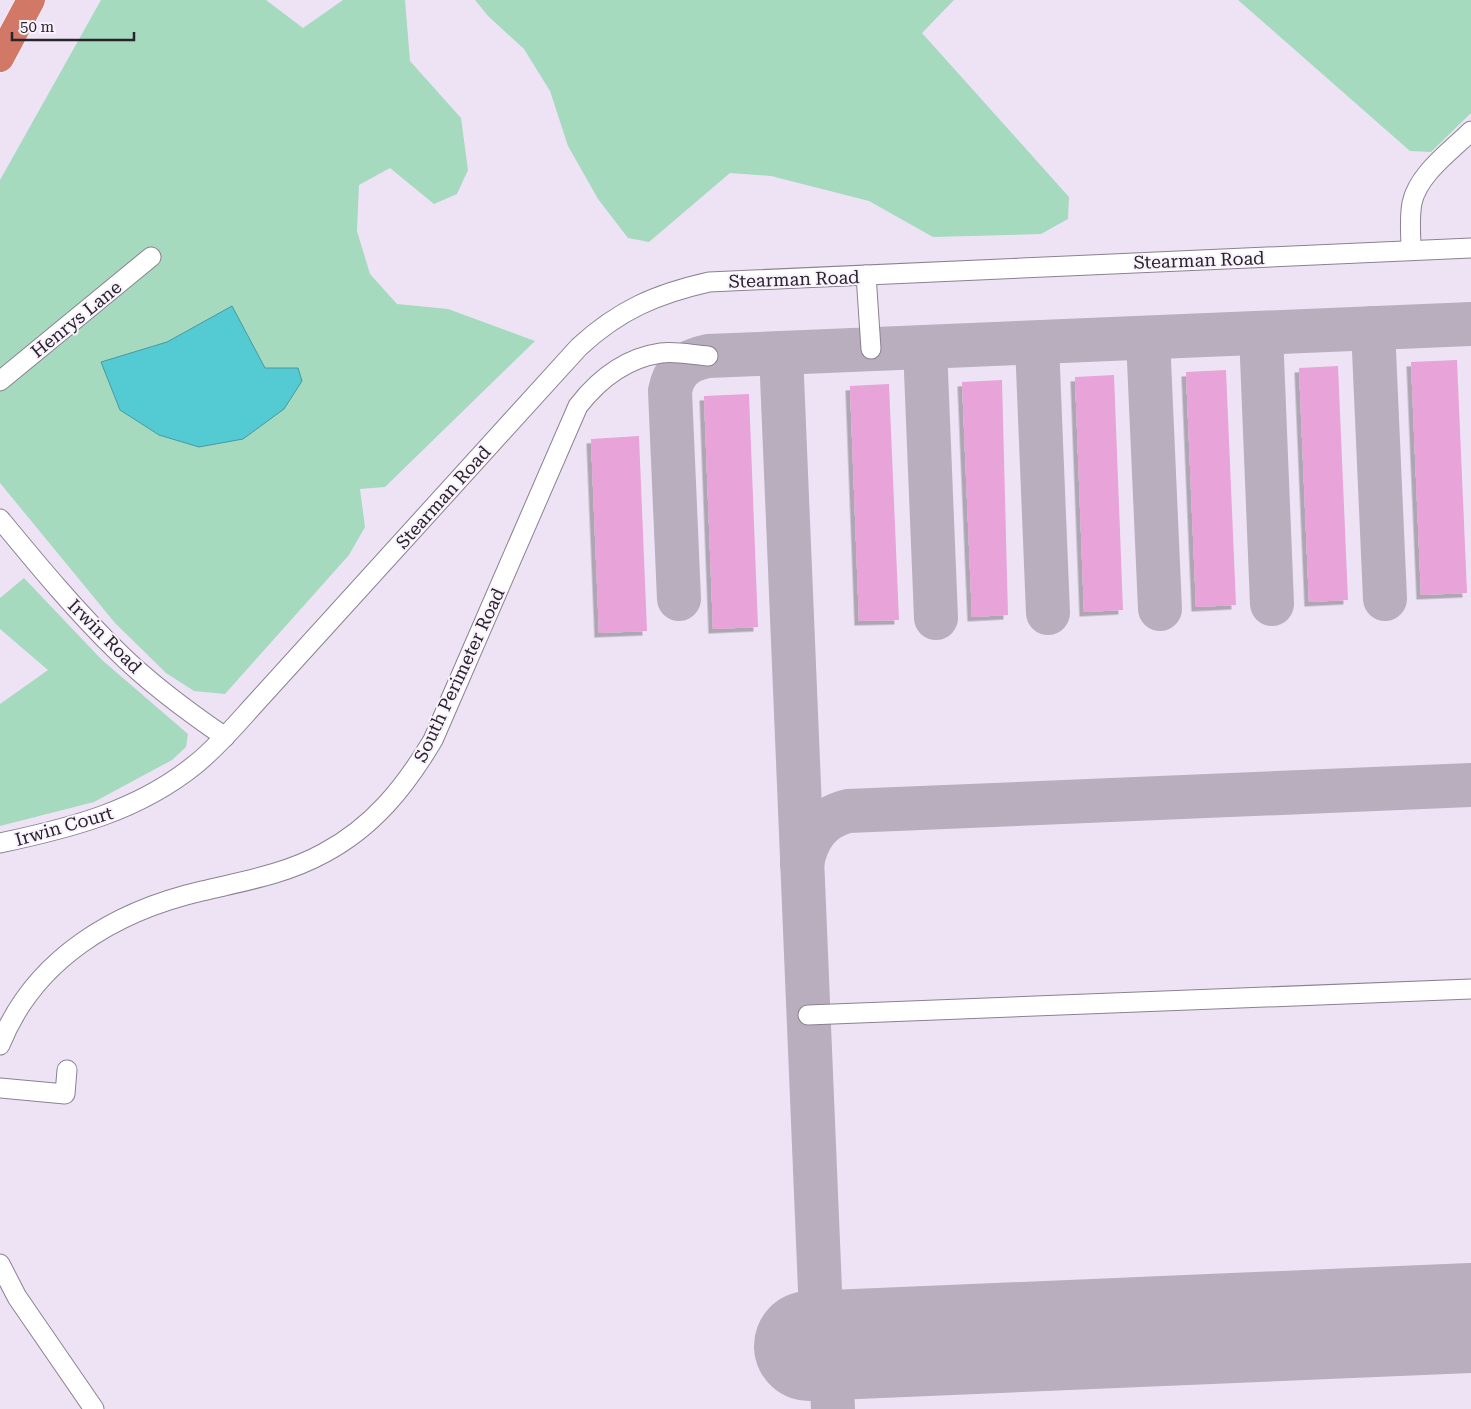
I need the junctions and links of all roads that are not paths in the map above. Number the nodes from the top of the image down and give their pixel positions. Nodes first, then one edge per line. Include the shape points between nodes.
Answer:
1 (31, 0) edge
2 (0, 58) edge
3 (1471, 132) edge
4 (1471, 248) edge
5 (1411, 250) junction
6 (151, 257) dead end
7 (866, 276) junction
8 (871, 349) dead end
9 (708, 356) dead end
10 (0, 381) edge
11 (0, 519) edge
12 (225, 737) junction
13 (0, 843) edge
14 (1471, 989) edge
15 (808, 1015) dead end
16 (0, 1045) edge
17 (67, 1070) dead end
18 (0, 1088) edge
19 (0, 1264) edge
20 (94, 1409) edge

1 - 2 highway
3 - 5 street via 1430,172 1417,190 1412,202
4 - 5 street, Stearman Road
5 - 7 street, Stearman Road
6 - 10 street, Henrys Lane
7 - 8 street
7 - 12 street, Stearman Road via 709,282 650,299 600,328 579,347
9 - 16 street, South Perimeter Road via 663,353 645,357 601,379 578,406 432,740 392,801 348,839 296,866 266,877 156,903 109,924 72,950 41,980 12,1021
11 - 12 street, Irwin Road via 79,613 118,652 184,708
12 - 13 street, Irwin Court via 181,776 127,807 62,830
14 - 15 street
17 - 18 street via 65,1094
19 - 20 street via 17,1297

